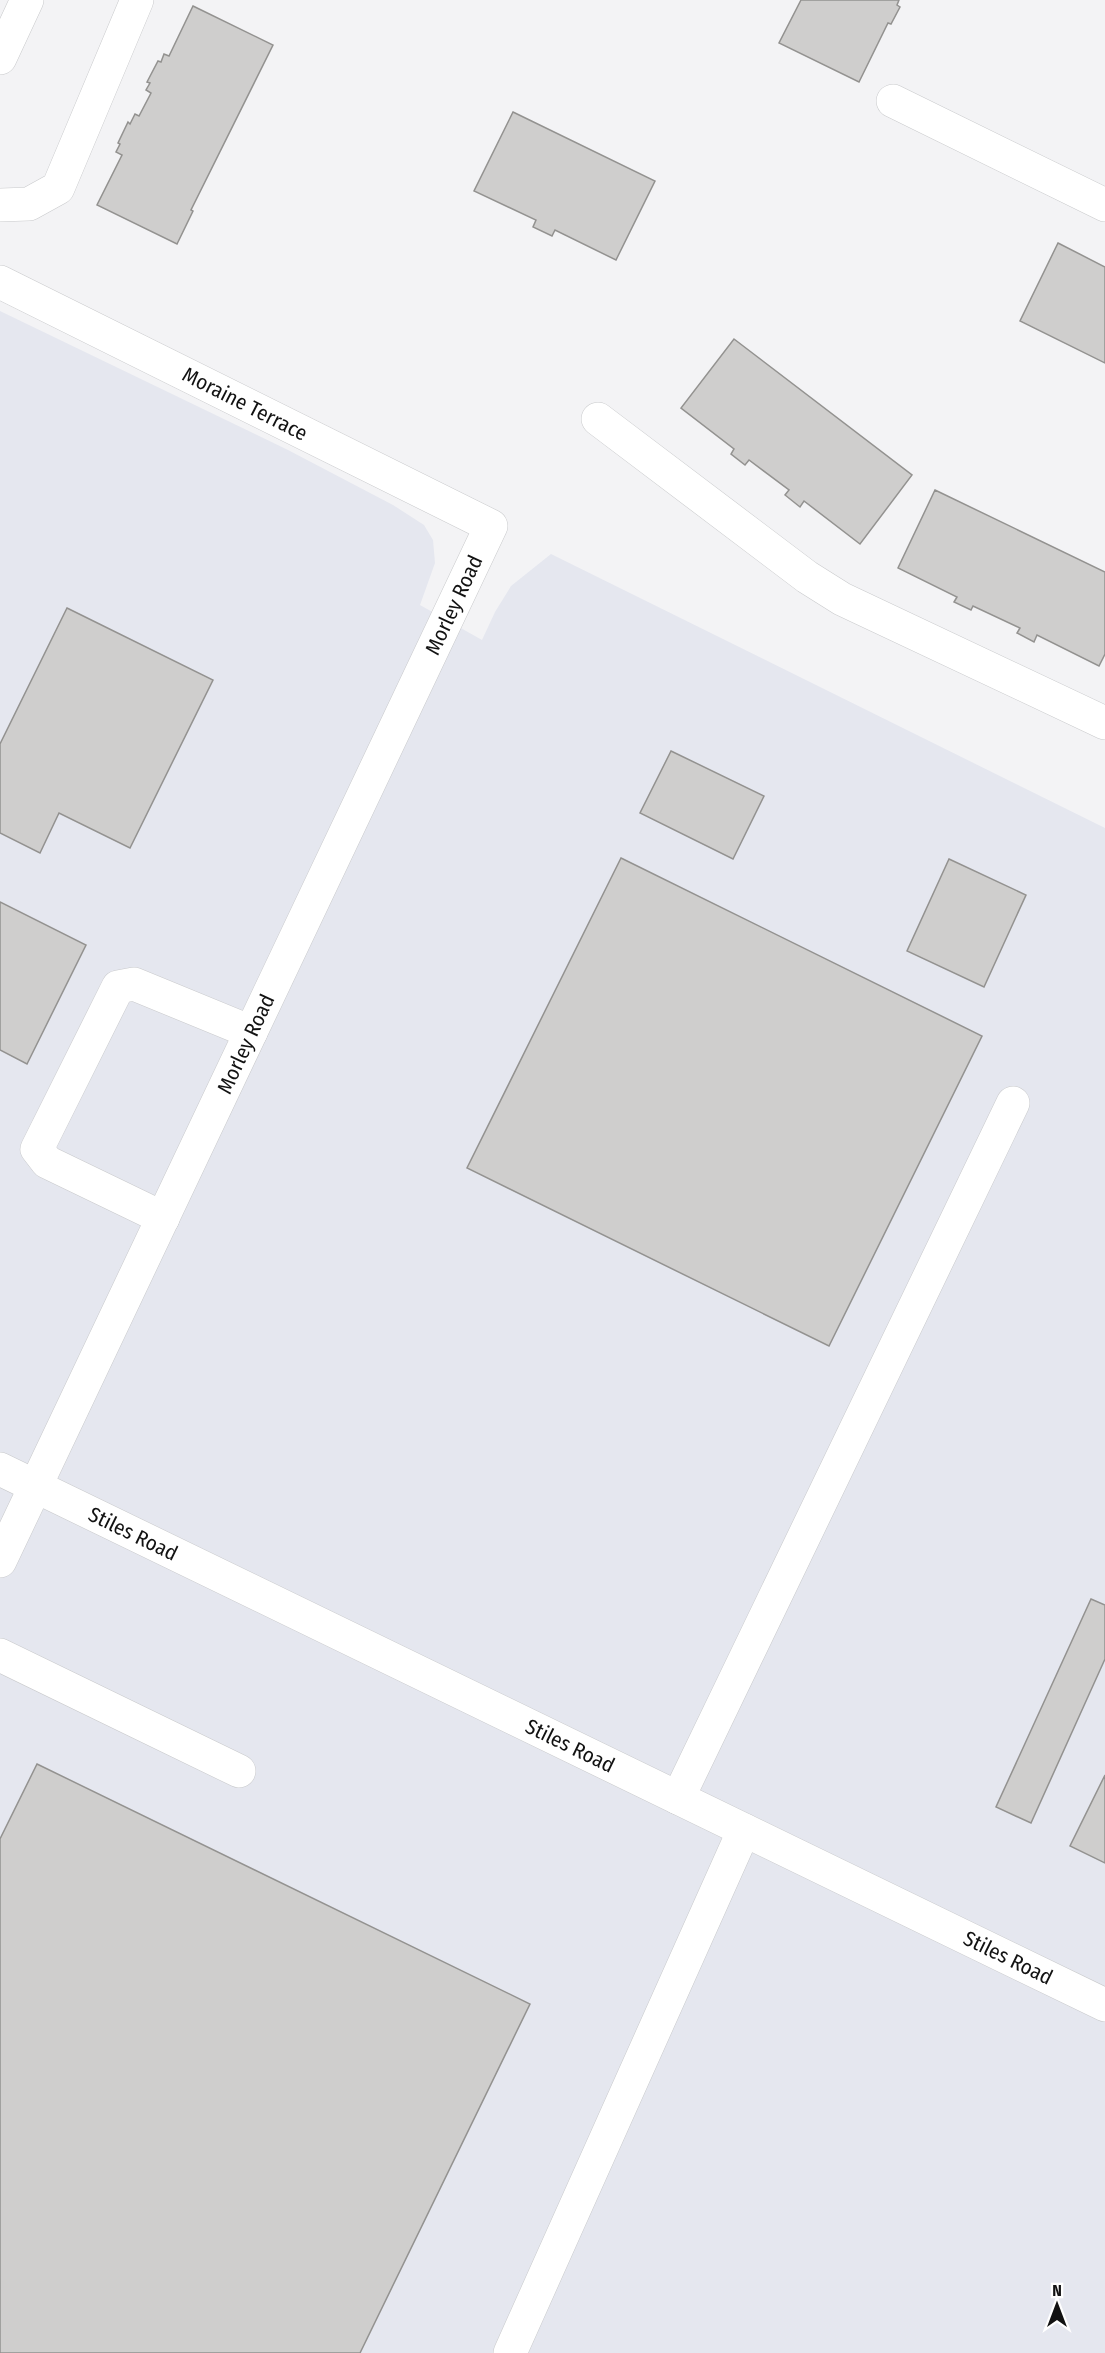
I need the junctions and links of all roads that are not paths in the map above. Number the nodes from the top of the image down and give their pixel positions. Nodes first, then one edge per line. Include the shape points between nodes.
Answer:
1 (27, 0) edge
2 (137, 0) edge
3 (0, 58) edge
4 (893, 100) dead end
5 (0, 205) edge
6 (1105, 205) edge
7 (0, 282) edge
8 (598, 419) dead end
9 (491, 526) joint
10 (1105, 723) edge
11 (251, 1032) junction
12 (1013, 1103) dead end
13 (163, 1218) junction
14 (0, 1469) edge
15 (36, 1487) junction
16 (0, 1561) edge
17 (0, 1655) edge
18 (238, 1771) dead end
19 (678, 1798) junction
20 (744, 1830) junction
21 (1105, 2005) edge
22 (510, 2353) edge

1 - 3 street
2 - 5 street via 58,188 29,204
4 - 6 street
7 - 9 street, Moraine Terrace
8 - 10 street via 807,577 842,599
9 - 11 street, Morley Road
11 - 13 street, Morley Road
11 - 13 street via 134,984 118,987 37,1149 47,1162
12 - 19 street
13 - 15 street, Morley Road
14 - 15 street, Stiles Road
15 - 16 street, Morley Road
15 - 19 street, Stiles Road
17 - 18 street
19 - 20 street, Stiles Road
20 - 21 street, Stiles Road
20 - 22 street

